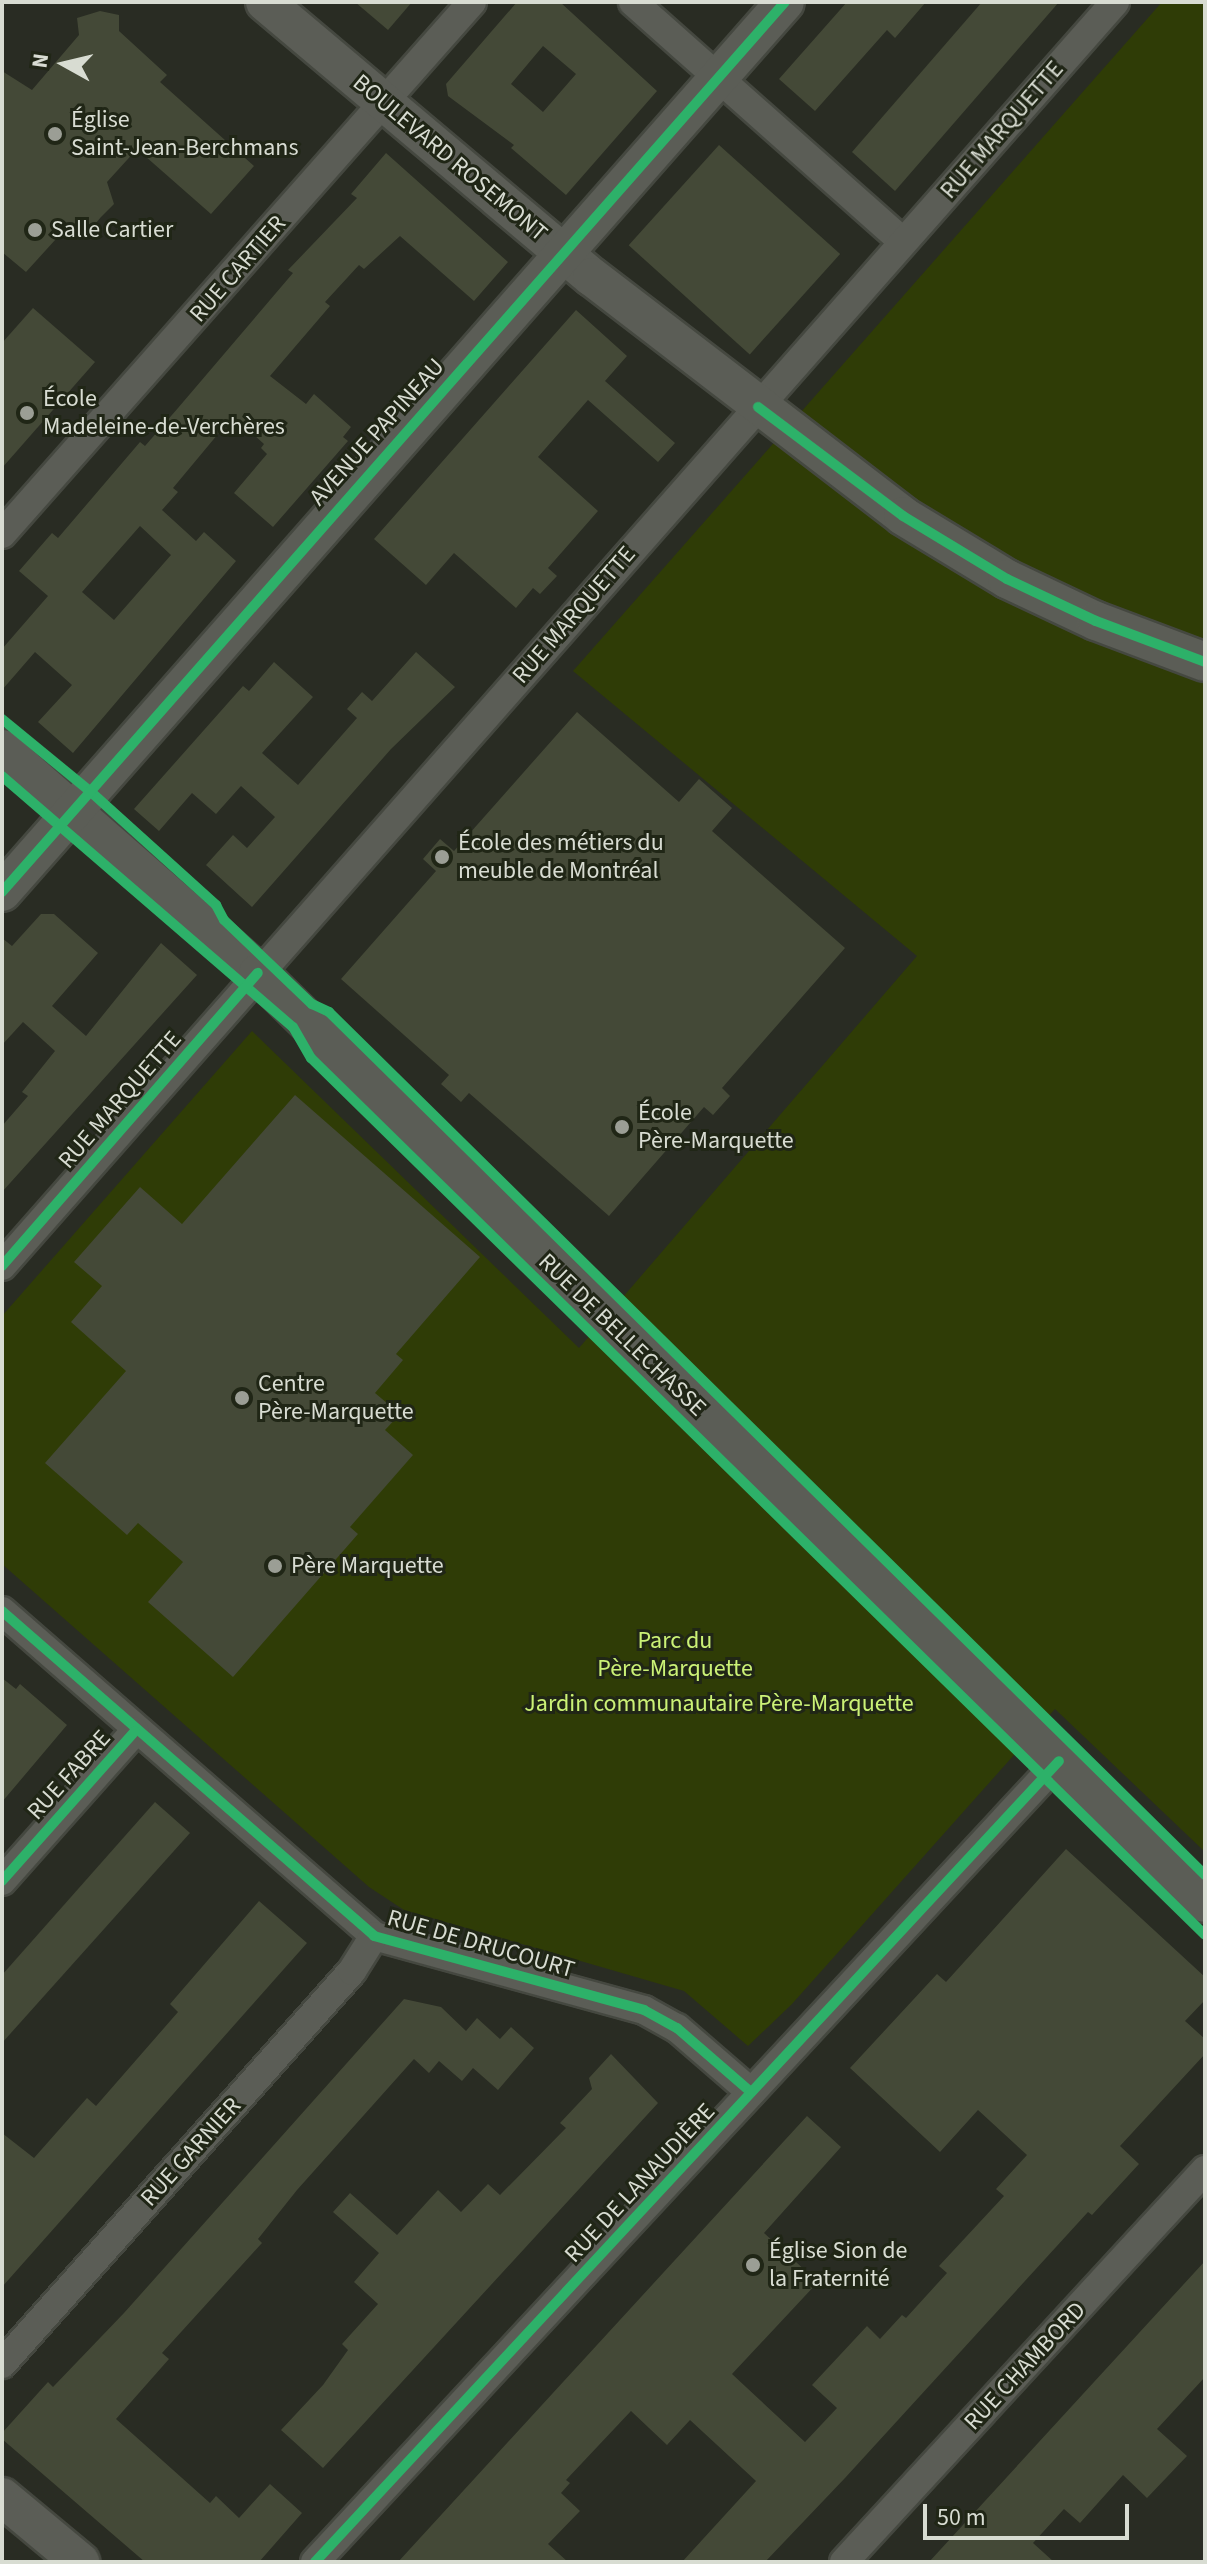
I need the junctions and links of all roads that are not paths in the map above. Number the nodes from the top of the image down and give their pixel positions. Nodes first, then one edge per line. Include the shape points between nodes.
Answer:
1 (265, 2) edge
2 (472, 2) edge
3 (633, 2) edge
4 (785, 2) edge
5 (1115, 2) edge
6 (719, 77) junction
7 (384, 101) junction
8 (903, 242) junction
9 (564, 253) junction
10 (758, 407) junction
11 (2, 534) edge
12 (1205, 662) edge
13 (2, 749) edge
14 (75, 811) junction
15 (2, 892) edge
16 (258, 973) junction
17 (2, 1266) edge
18 (2, 1611) edge
19 (135, 1731) junction
20 (1059, 1761) junction
21 (2, 1881) edge
22 (1205, 1903) edge
23 (374, 1936) junction
24 (751, 2092) junction
25 (1205, 2170) edge
26 (2, 2364) edge
27 (2, 2497) edge
28 (80, 2562) edge
29 (315, 2562) edge
30 (844, 2562) edge

1 - 7 main road, BOULEVARD ROSEMONT
2 - 7 street, RUE CARTIER
3 - 6 street
4 - 6 main road, AVENUE PAPINEAU
5 - 8 street, RUE MARQUETTE
6 - 8 street
6 - 9 main road, AVENUE PAPINEAU
7 - 9 main road, BOULEVARD ROSEMONT
7 - 11 street, RUE CARTIER
8 - 10 street, RUE MARQUETTE
9 - 10 main road, BOULEVARD ROSEMONT
9 - 14 main road, AVENUE PAPINEAU
10 - 12 main road, BOULEVARD ROSEMONT via 903,516 1007,579 1096,621
10 - 16 street, RUE MARQUETTE
13 - 14 main road, RUE DE BELLECHASSE
14 - 15 main road, AVENUE PAPINEAU
14 - 16 main road, RUE DE BELLECHASSE
16 - 17 street, RUE MARQUETTE
16 - 20 main road, RUE DE BELLECHASSE
18 - 19 street, RUE DE DRUCOURT
19 - 21 street, RUE FABRE
19 - 23 street, RUE DE DRUCOURT
20 - 22 main road, RUE DE BELLECHASSE
20 - 24 street, RUE DE LANAUDIÈRE
23 - 24 street, RUE DE DRUCOURT via 644,2010 677,2028
23 - 26 street, RUE GARNIER via 352,1971
24 - 29 street, RUE DE LANAUDIÈRE
25 - 30 street, RUE CHAMBORD
27 - 28 main road

